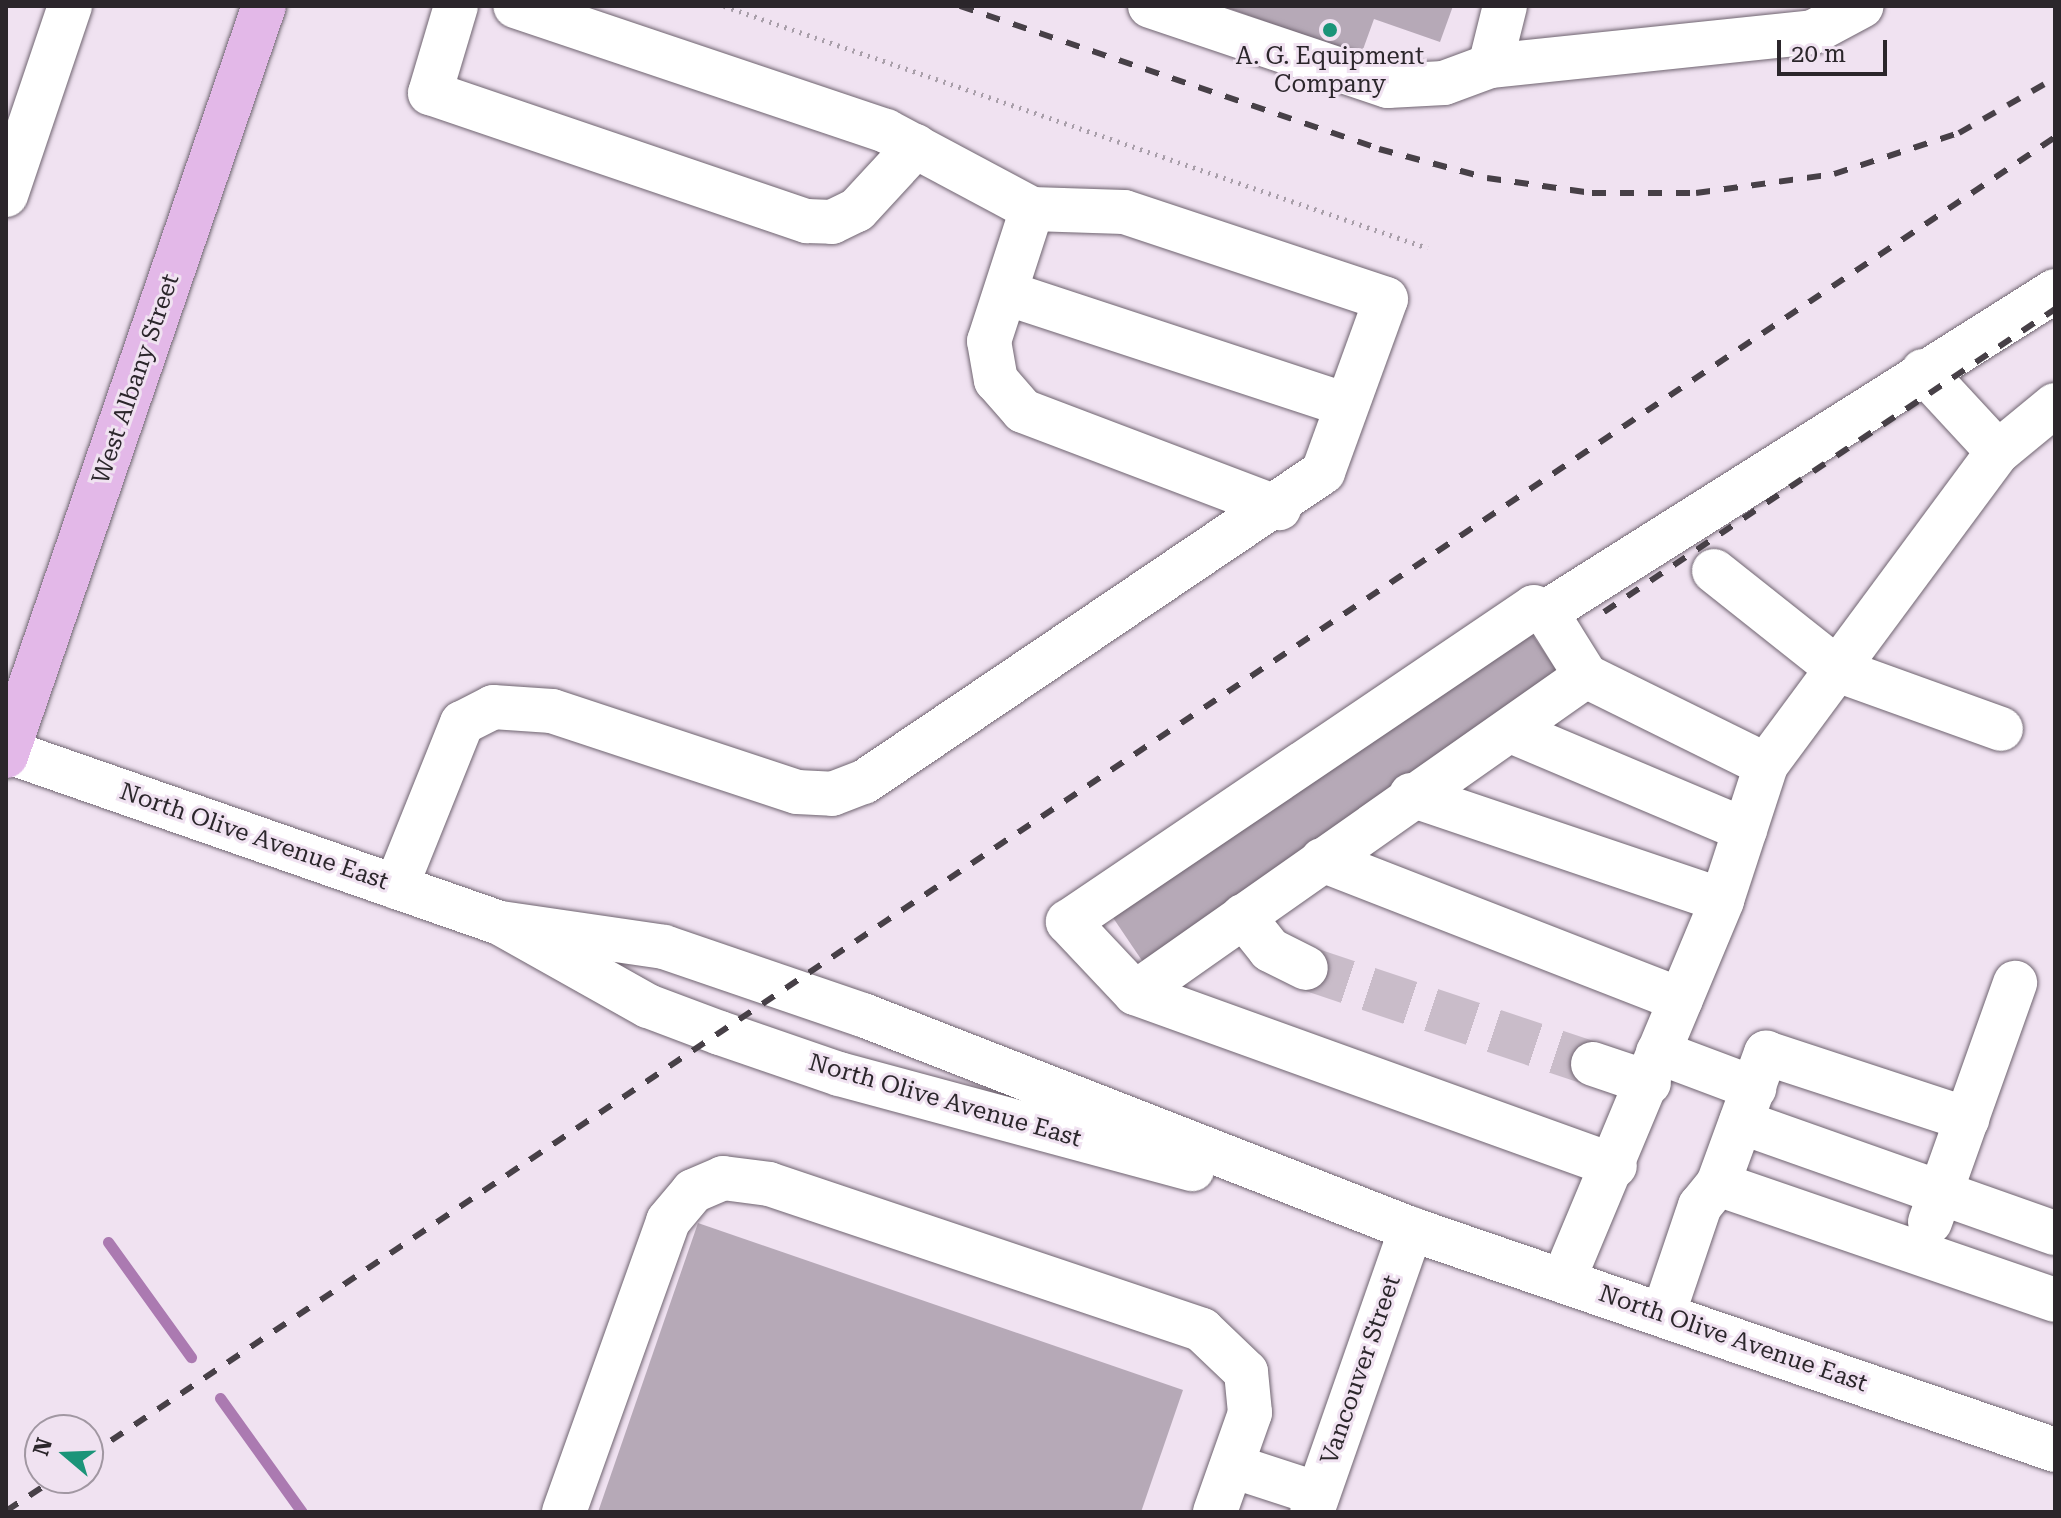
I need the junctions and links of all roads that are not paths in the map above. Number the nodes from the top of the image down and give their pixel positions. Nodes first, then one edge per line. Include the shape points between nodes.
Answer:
1 (70, 6) edge
2 (264, 6) edge
3 (456, 6) edge
4 (515, 6) edge
5 (1150, 6) edge
6 (1505, 6) edge
7 (1862, 6) edge
8 (1490, 66) junction
9 (916, 146) junction
10 (6, 195) edge
11 (1032, 209) junction
12 (2055, 291) edge
13 (1006, 293) junction
14 (1923, 371) junction
15 (1346, 405) junction
16 (2055, 405) edge
17 (1998, 452) junction
18 (1279, 508) junction
19 (1714, 571) dead end
20 (1546, 612) junction
21 (1840, 671) junction
22 (1586, 676) junction
23 (2001, 729) dead end
24 (1511, 731) junction
25 (6, 753) edge
26 (1766, 765) junction
27 (1411, 795) junction
28 (1745, 830) junction
29 (1322, 860) junction
30 (396, 887) junction
31 (1722, 900) junction
32 (1243, 916) junction
33 (500, 923) junction
34 (1306, 968) tunnel mouth
35 (2015, 983) dead end
36 (1135, 993) junction
37 (1681, 1000) junction
38 (1593, 1064) tunnel mouth
39 (1654, 1067) junction
40 (1753, 1087) junction
41 (1967, 1119) junction
42 (1615, 1166) junction
43 (1718, 1184) junction
44 (1939, 1193) junction
45 (1411, 1229) junction
46 (2055, 1233) edge
47 (1919, 1253) junction
48 (1563, 1281) junction
49 (2055, 1300) edge
50 (1663, 1315) junction
51 (2055, 1450) edge
52 (1232, 1466) junction
53 (1315, 1503) edge
54 (564, 1512) edge
55 (1215, 1512) edge

1 - 10 street
2 - 25 main road, West Albany Street
3 - 9 street via 430,93 807,221 832,222 857,210
4 - 9 street
5 - 8 street via 1388,86 1444,83
6 - 8 street
7 - 8 street via 1813,32
9 - 11 street
11 - 13 street
11 - 15 street via 1124,212 1386,299
12 - 14 street
13 - 15 street
13 - 18 street via 989,341 996,380 1023,411
14 - 17 street
14 - 20 street
15 - 18 street via 1323,472
16 - 17 street
17 - 21 street
18 - 30 street via 864,782 832,794 757,784 552,711 493,707 462,723
19 - 21 street
20 - 22 street
20 - 36 street via 1534,607 1068,922
21 - 23 street
21 - 26 street
22 - 24 street
22 - 26 street
24 - 27 street
24 - 28 street
25 - 30 street, North Olive Avenue East
26 - 28 street
27 - 29 street
27 - 31 street
28 - 31 street
29 - 32 street
29 - 37 street
30 - 33 street, North Olive Avenue East
31 - 37 street
32 - 34 street via 1270,950
32 - 36 street
33 - 45 street, North Olive Avenue East via 664,947 863,1015
33 - 45 street, North Olive Avenue East via 648,1006 839,1074
35 - 41 street
36 - 42 street
37 - 39 street
38 - 39 street
39 - 40 street
39 - 42 street
40 - 41 street
40 - 43 street
40 - 44 street
41 - 44 street
42 - 48 street
43 - 47 street
43 - 50 street via 1700,1206
44 - 46 street
44 - 47 street
45 - 48 street, North Olive Avenue East
45 - 53 street, Vancouver Street
47 - 49 street
48 - 50 street, North Olive Avenue East
50 - 51 street, North Olive Avenue East
52 - 53 street
52 - 54 street via 1250,1413 1246,1372 1202,1330 769,1184 723,1178 693,1191 668,1221
52 - 55 street

